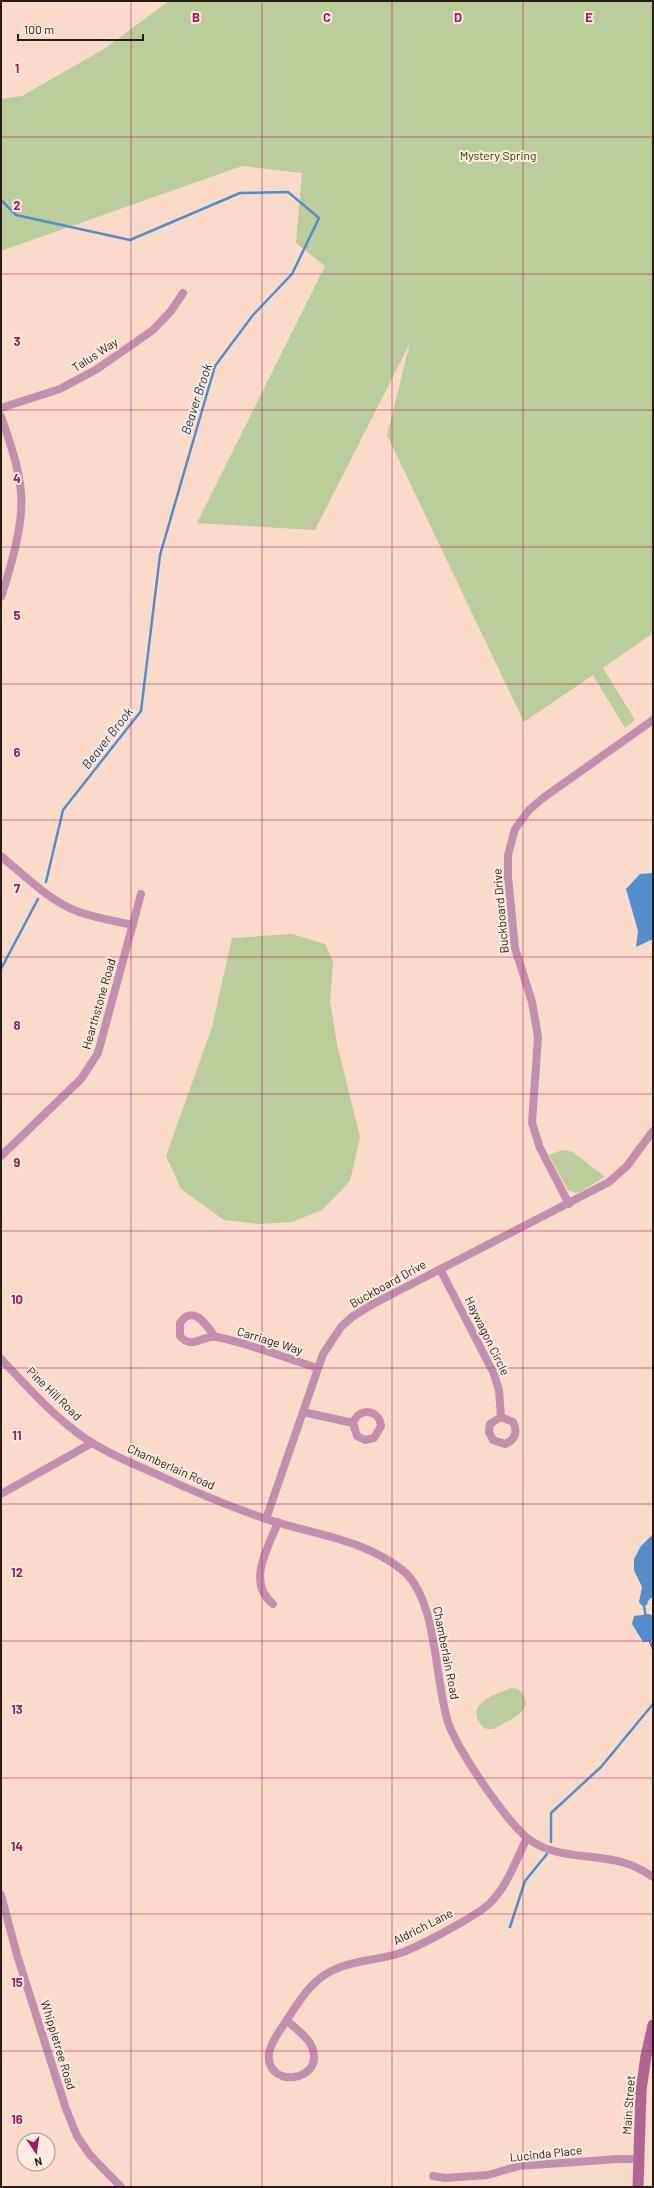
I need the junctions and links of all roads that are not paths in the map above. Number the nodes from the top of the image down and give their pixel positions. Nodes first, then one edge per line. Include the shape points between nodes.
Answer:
1 (183, 293) dead end
2 (1, 408) edge
3 (1, 416) edge
4 (1, 597) edge
5 (653, 720) edge
6 (1, 856) edge
7 (141, 894) dead end
8 (133, 925) junction
9 (653, 1131) edge
10 (1, 1156) edge
11 (569, 1204) junction
12 (440, 1269) junction
13 (215, 1336) dead end
14 (1, 1359) edge
15 (318, 1368) junction
16 (303, 1412) junction
17 (501, 1417) dead end
18 (353, 1423) dead end
19 (92, 1443) junction
20 (1, 1494) edge
21 (266, 1519) junction
22 (278, 1522) junction
23 (273, 1604) dead end
24 (527, 1838) junction
25 (653, 1877) edge
26 (1, 1895) edge
27 (287, 2021) junction
28 (653, 2025) edge
29 (639, 2159) junction
30 (433, 2176) dead end
31 (121, 2187) edge
32 (638, 2187) edge

1 - 2 street, Talus Way via 153,330 97,369 60,389
3 - 4 street via 18,474 22,512
5 - 11 street, Buckboard Drive via 528,810 515,829 508,855 515,948 532,1002 538,1037 532,1123 540,1148
6 - 8 street via 38,887 68,907
7 - 8 street, Hearthstone Road
8 - 10 street, Hearthstone Road via 98,1053 81,1079
9 - 11 street, Buckboard Drive via 621,1173
11 - 12 street, Buckboard Drive
12 - 15 street, Buckboard Drive via 352,1317 329,1343
12 - 17 street, Haywagon Circle via 493,1372 499,1390
13 - 15 street, Carriage Way
14 - 19 street, Pine Hill Road via 69,1426
15 - 16 street, Buckboard Drive
16 - 18 street
16 - 21 street, Buckboard Drive
19 - 20 street
19 - 21 street, Chamberlain Road via 197,1493
21 - 22 street, Chamberlain Road
22 - 23 street via 259,1576 263,1594
22 - 24 street, Chamberlain Road via 353,1542 402,1569 409,1577 428,1613 440,1693 452,1733 500,1806
24 - 25 street, Chamberlain Road via 549,1849 623,1862
24 - 27 street, Aldrich Lane via 502,1888 487,1906 403,1953 355,1962 329,1972 308,1989
26 - 31 street, Whippletree Road via 17,1955 77,2136 90,2155
27 - 27 street, Aldrich Lane via 308,2040 314,2053 311,2067 306,2073 291,2078 277,2073 269,2059 272,2045
28 - 29 main road, Main Street via 641,2091
29 - 30 street, Lucinda Place via 620,2158 520,2166 488,2175 445,2178
29 - 32 main road, Main Street

